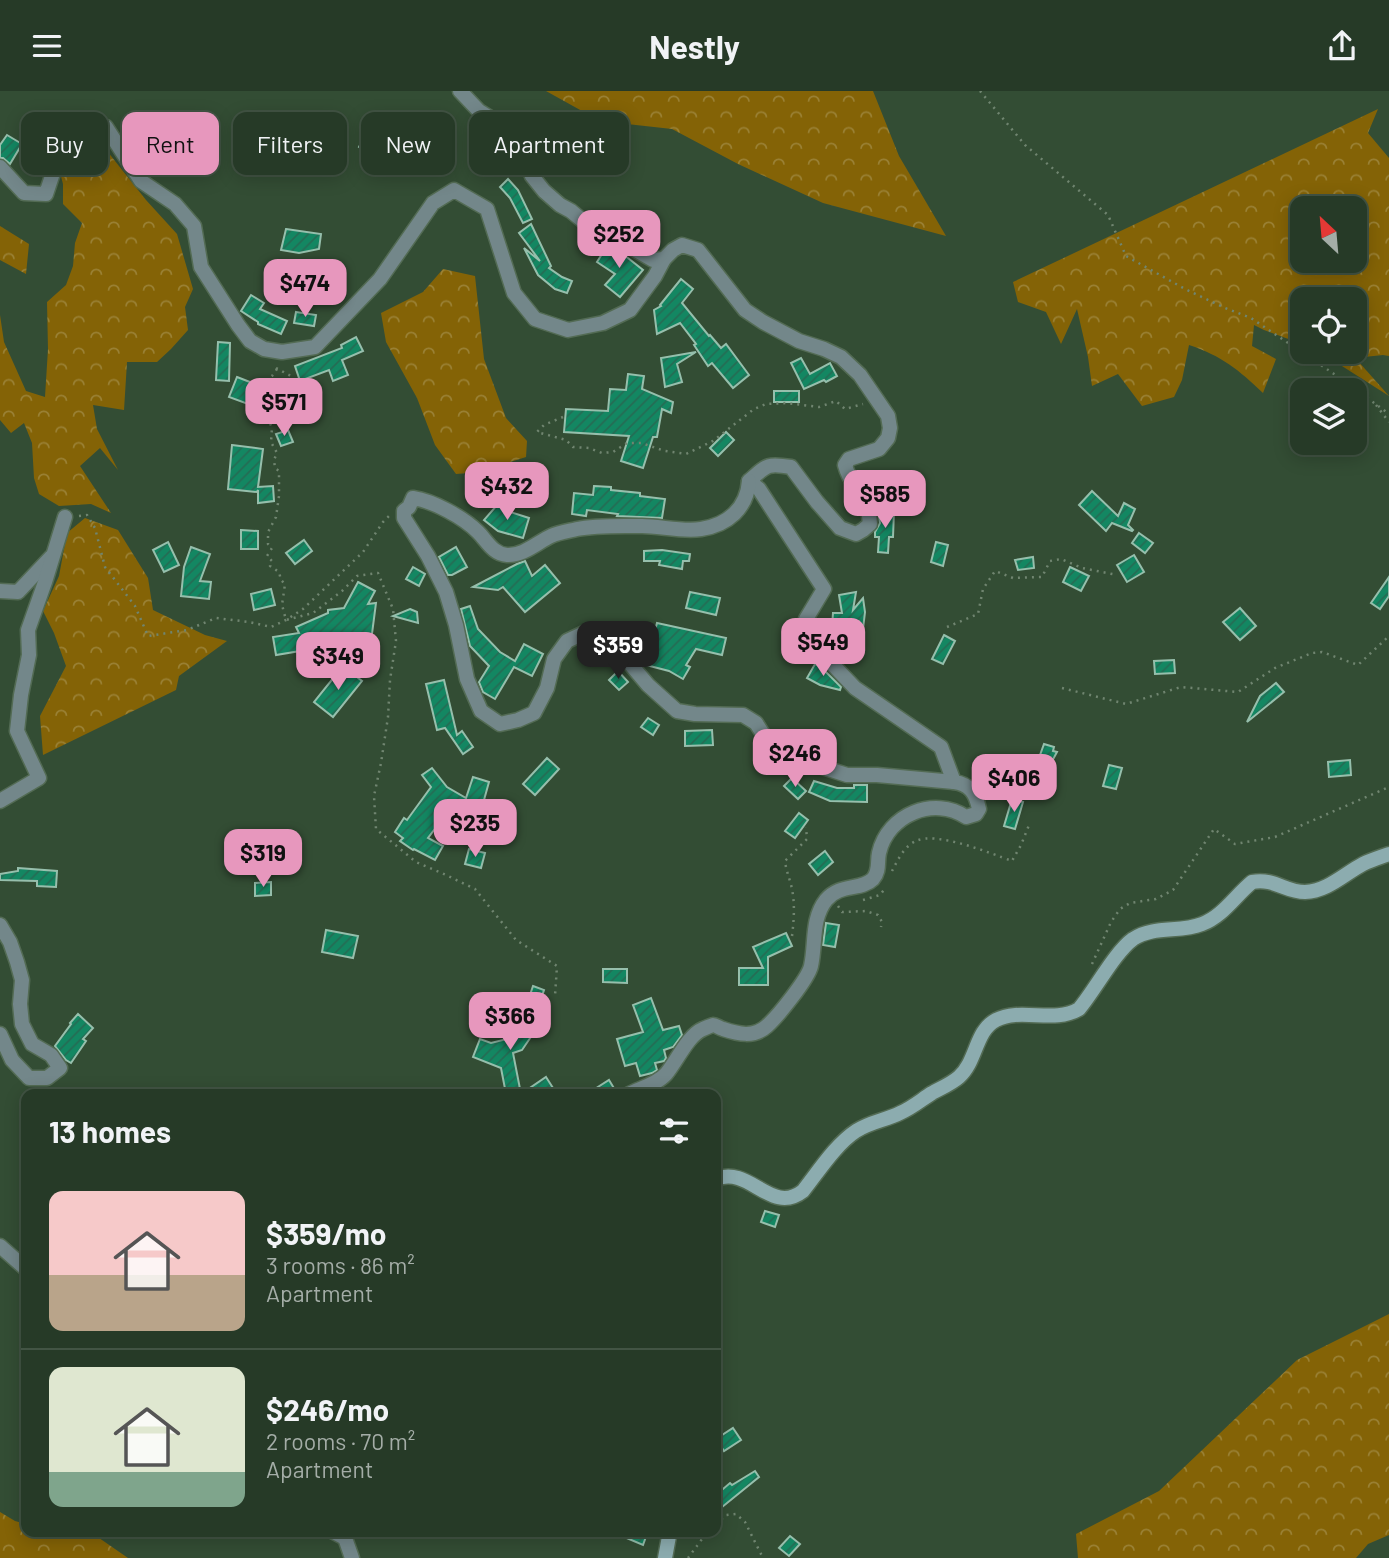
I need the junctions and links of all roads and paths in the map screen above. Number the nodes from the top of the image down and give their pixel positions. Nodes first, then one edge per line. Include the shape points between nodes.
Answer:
1 (460, 91) edge
2 (980, 91) edge
3 (0, 167) edge
4 (664, 259) junction
5 (277, 369) dead end
6 (874, 397) junction
7 (1374, 403) junction
8 (1389, 414) edge
9 (563, 417) dead end
10 (1389, 422) edge
11 (749, 481) junction
12 (409, 507) junction
13 (65, 517) joint
14 (52, 556) junction
15 (1117, 575) dead end
16 (0, 591) edge
17 (286, 619) junction
18 (947, 627) dead end
19 (1389, 636) edge
20 (1062, 688) dead end
21 (954, 782) junction
22 (1389, 787) edge
23 (0, 801) edge
24 (1029, 825) dead end
25 (806, 827) dead end
26 (1389, 854) edge
27 (893, 870) dead end
28 (889, 883) dead end
29 (828, 898) junction
30 (856, 900) dead end
31 (0, 925) edge
32 (881, 927) dead end
33 (792, 936) dead end
34 (1091, 967) dead end
35 (555, 996) dead end
36 (0, 1034) edge
37 (640, 1089) edge
38 (721, 1176) edge
39 (0, 1246) edge
40 (21, 1265) edge
41 (721, 1520) edge
42 (343, 1537) edge
43 (669, 1537) edge
44 (704, 1537) edge
45 (352, 1558) edge
46 (666, 1558) edge
47 (688, 1558) edge
48 (763, 1558) edge

1 - 4 street via 479,111 506,125 523,149 531,176 560,205 595,231 653,260
2 - 7 path via 1025,145 1108,215 1126,256 1251,318
3 - 4 street via 24,193 46,194 57,162 77,128 106,127 141,181 175,204 194,226 201,267 250,341 282,352 315,347 380,278 433,203 454,190 487,209 514,293 535,319 568,330 603,323 630,310
4 - 6 street via 682,245 698,250 745,310 799,341 841,357
5 - 17 path via 254,395 270,424 277,453 279,496 268,532 272,548 267,556 285,584 282,605
6 - 9 path via 845,409 836,401 820,407 766,404 687,454 640,443 602,453 537,432
6 - 11 street via 888,416 888,438 879,449 849,459 845,465 870,512 870,524 863,530 856,534 840,528 791,467 773,464
7 - 8 path
7 - 10 path
11 - 12 street via 739,510 724,523 699,530 581,528 506,555 427,500 413,498
11 - 21 street via 759,489 824,589 806,619 813,644 855,688 941,747
12 - 17 path via 401,504 353,562
12 - 21 street via 404,518 446,593 467,679 481,711 500,724 534,713 547,688 554,659 568,641 584,633 621,653 677,711 743,715 785,755 847,775
13 - 14 street
13 - 17 path via 88,515 106,567 135,606 148,636 187,630 216,618 271,627
14 - 16 street via 18,592
14 - 23 street via 28,630 29,655 17,731 38,778
15 - 18 path via 1061,559 1050,561 1042,577 1013,577 995,571 983,589 978,614
17 - 35 path via 313,613 357,576 378,573 393,609 396,641 374,796 376,829 416,862 475,889 516,940 557,967
19 - 20 path via 1358,665 1312,653 1238,692 1181,687 1126,704
21 - 29 street via 965,783 977,798 976,814 966,817 940,807 919,809 886,836 874,878
22 - 34 path via 1275,837 1235,844 1214,829 1172,890 1120,909
24 - 27 path via 1012,861 982,849 928,838 915,841
25 - 33 path via 807,839 785,860 792,886
26 - 38 main road via 1332,884 1305,892 1269,881 1252,882 1203,924 1142,934 1121,951 1079,1009 1062,1015 998,1019 982,1035 961,1075 899,1114 849,1136 796,1197 777,1197 735,1176
28 - 30 path via 880,895
29 - 32 path via 842,912 878,915
29 - 37 street via 814,929 810,968 764,1029 750,1034 712,1025 698,1030 665,1075
31 - 36 street via 22,980 22,1024 32,1044 51,1055 60,1068 47,1077 29,1078 12,1061
39 - 40 street
41 - 48 path via 736,1514 746,1522
42 - 45 street
43 - 46 main road
44 - 47 path

